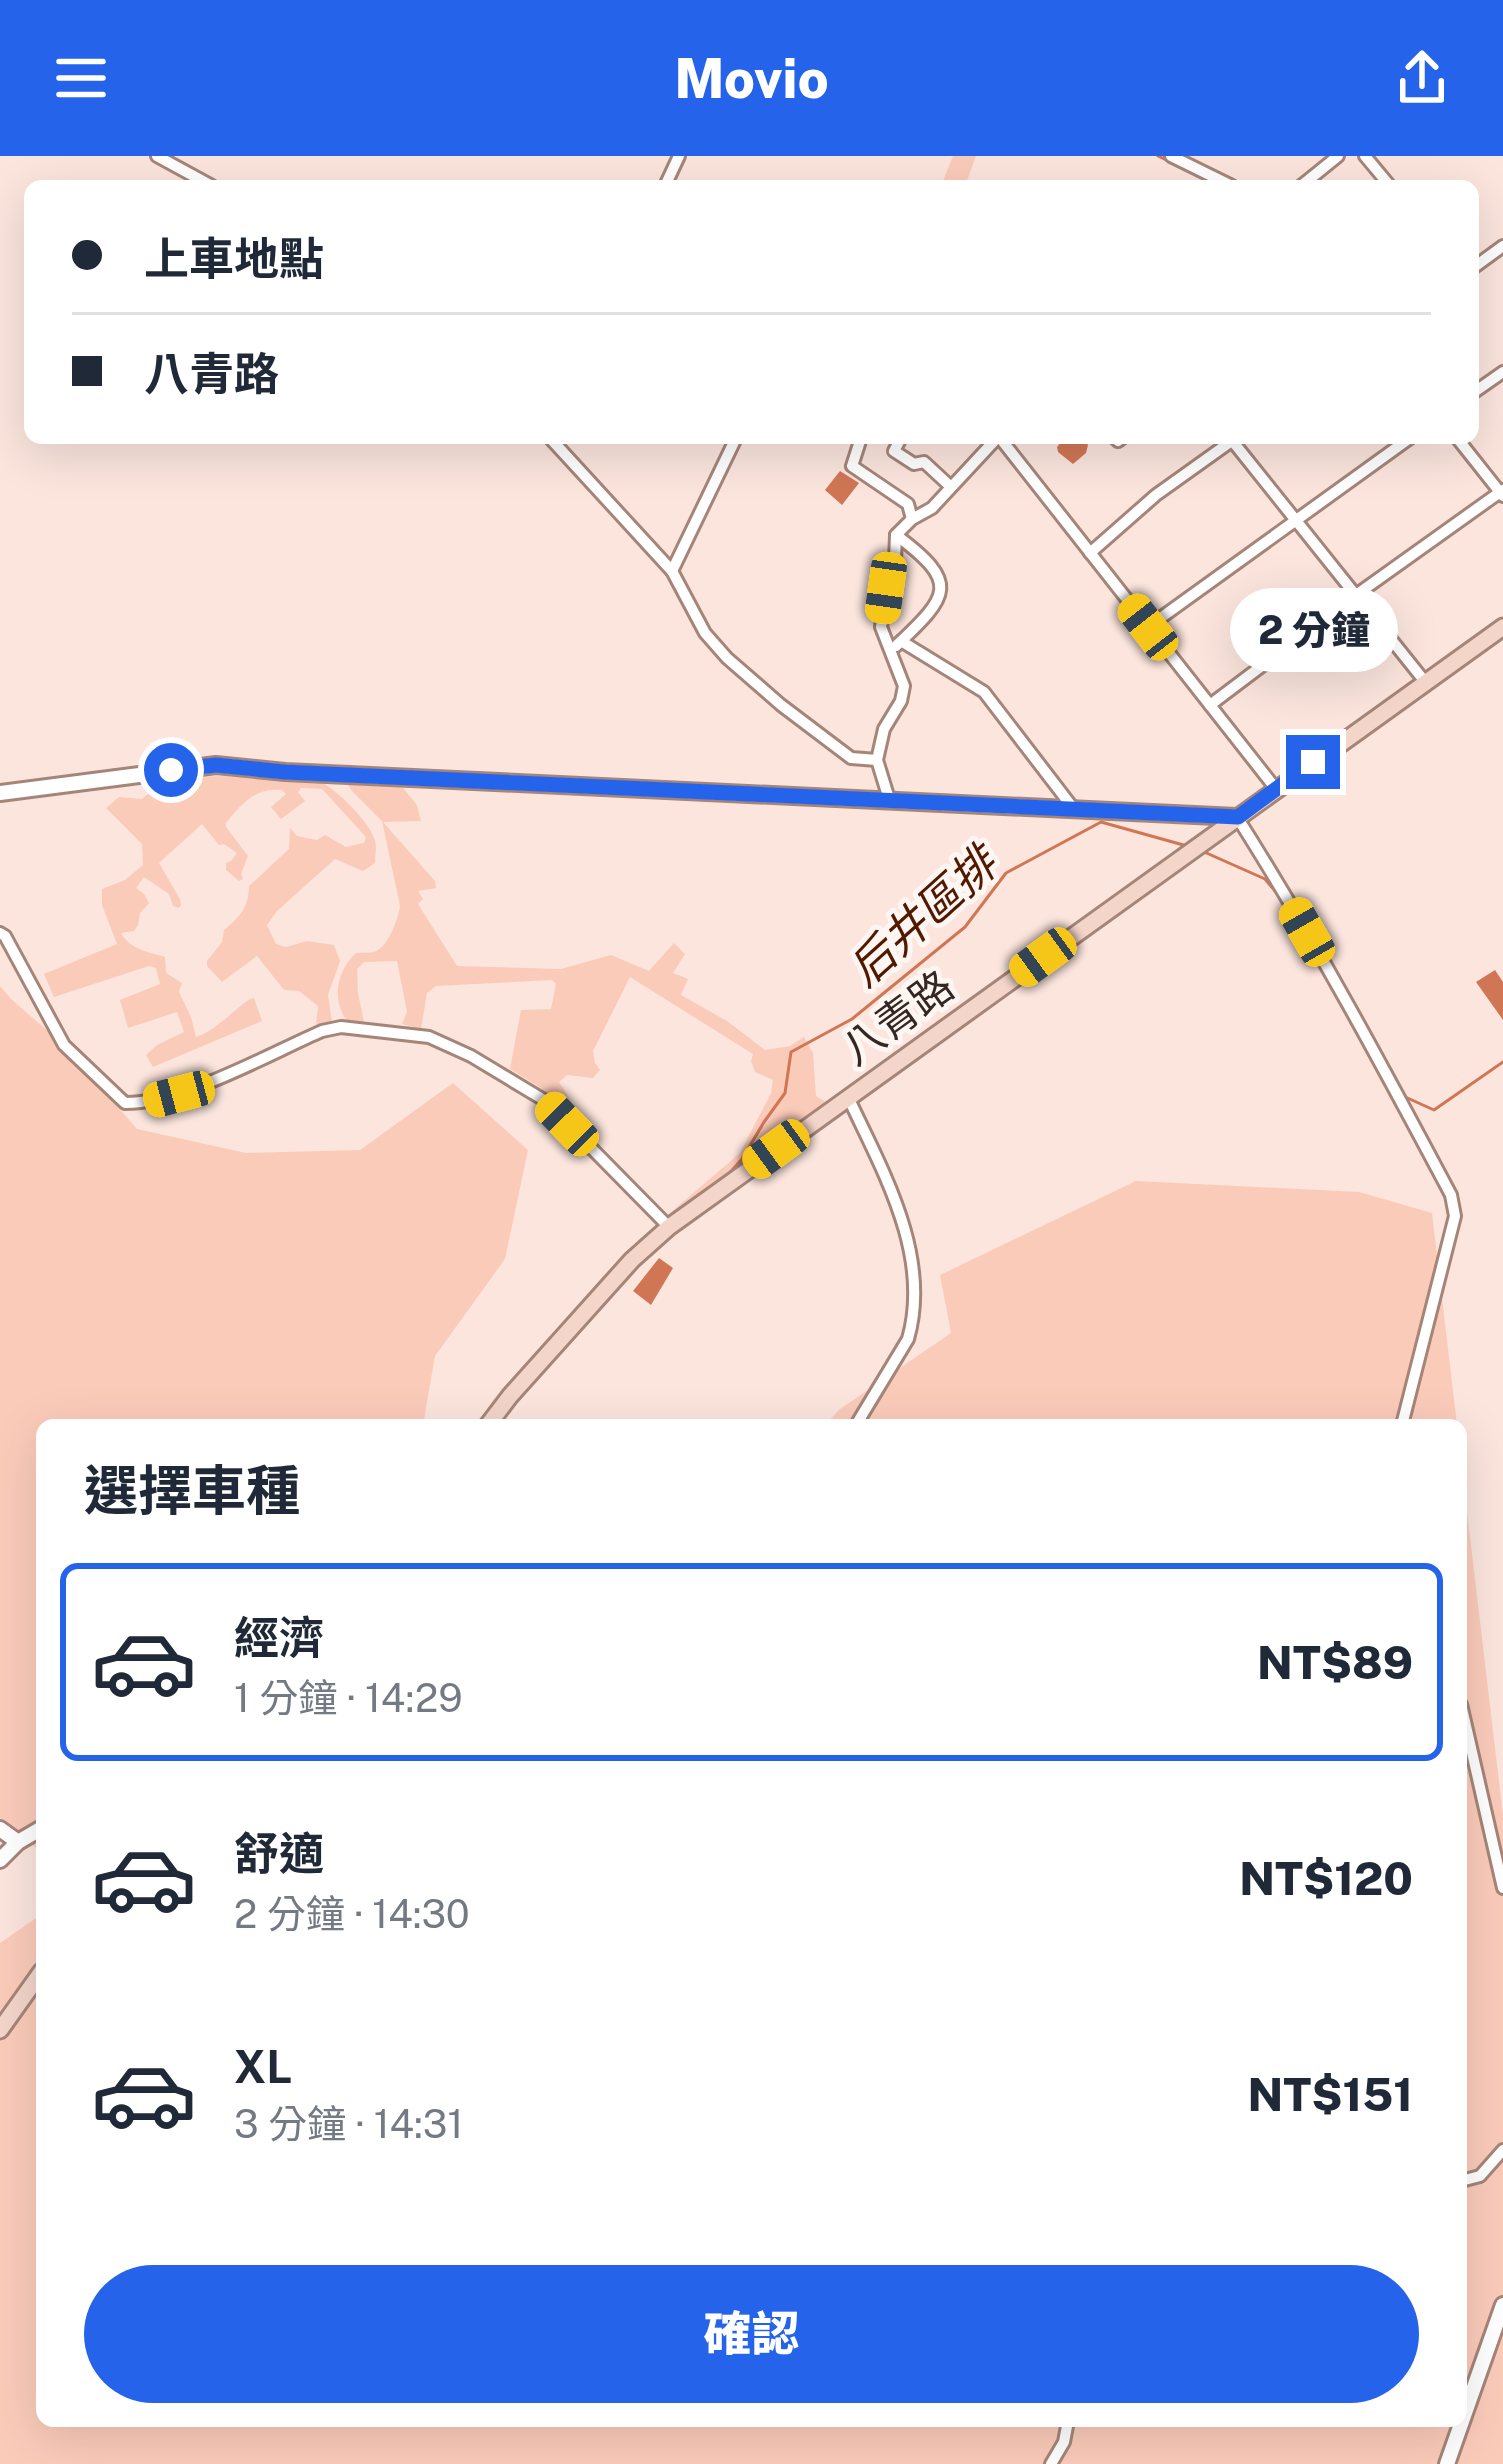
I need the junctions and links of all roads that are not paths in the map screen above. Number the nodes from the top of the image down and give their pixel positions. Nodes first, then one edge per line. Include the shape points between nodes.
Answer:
1 (157, 156) edge
2 (1171, 156) edge
3 (1338, 156) edge
4 (1365, 156) edge
5 (201, 180) edge
6 (1220, 180) edge
7 (1308, 180) edge
8 (1385, 180) edge
9 (556, 444) edge
10 (733, 444) edge
11 (859, 444) edge
12 (898, 444) edge
13 (992, 444) edge
14 (1003, 444) edge
15 (1226, 444) edge
16 (1237, 444) edge
17 (1401, 444) edge
18 (1462, 444) edge
19 (951, 487) junction
20 (1502, 493) edge
21 (912, 519) junction
22 (1295, 519) junction
23 (896, 535) junction
24 (1090, 553) junction
25 (672, 571) junction
26 (1356, 596) junction
27 (1503, 626) edge
28 (1148, 627) junction
29 (902, 641) junction
30 (891, 651) junction
31 (1426, 683) junction
32 (1210, 705) junction
33 (877, 760) junction
34 (1276, 789) junction
35 (0, 794) edge
36 (889, 799) junction
37 (1073, 808) junction
38 (1238, 817) junction
39 (0, 933) edge
40 (848, 1096) junction
41 (669, 1226) junction
42 (493, 1419) edge
43 (860, 1419) edge
44 (1404, 1419) edge
45 (1467, 1730) edge
46 (0, 1829) edge
47 (36, 1832) edge
48 (18, 1843) junction
49 (0, 1860) edge
50 (1503, 1888) edge
51 (36, 1979) edge
52 (0, 2030) edge
53 (1503, 2150) edge
54 (1467, 2179) edge
55 (1503, 2305) edge
56 (1467, 2409) edge
57 (1067, 2427) edge
58 (1461, 2427) edge
59 (1051, 2464) edge
60 (1448, 2464) edge

1 - 5 street
2 - 6 street
3 - 7 street
4 - 8 street
9 - 25 street
10 - 25 street
11 - 21 street via 852,466 908,504
12 - 19 street via 894,451 924,462
13 - 19 street
14 - 24 street
15 - 24 street
16 - 22 street
17 - 22 street
18 - 20 street
19 - 21 street
20 - 26 street
21 - 23 street
22 - 26 street
22 - 28 street
23 - 29 street via 938,571 942,585
23 - 30 street via 881,627
24 - 28 street
25 - 33 street via 727,658 851,758
26 - 31 street
26 - 32 street
27 - 31 main road, 八青路
28 - 32 street
29 - 30 street
29 - 37 street via 984,692
30 - 33 street via 904,686
31 - 34 main road, 八青路
32 - 34 street
33 - 36 street
34 - 38 main road, 八青路
35 - 36 street via 216,765
36 - 37 street
37 - 38 street
38 - 40 main road, 八青路
38 - 44 street via 1451,1196 1455,1216
39 - 41 street via 64,1045 125,1103 179,1094 322,1031 429,1037 544,1100
40 - 41 main road, 八青路
40 - 43 street via 896,1198 914,1294 908,1339
41 - 42 main road, 八青路
45 - 50 street
46 - 48 street
47 - 48 street
48 - 49 street
51 - 52 main road
53 - 54 street
55 - 56 street
57 - 59 street
58 - 60 street

